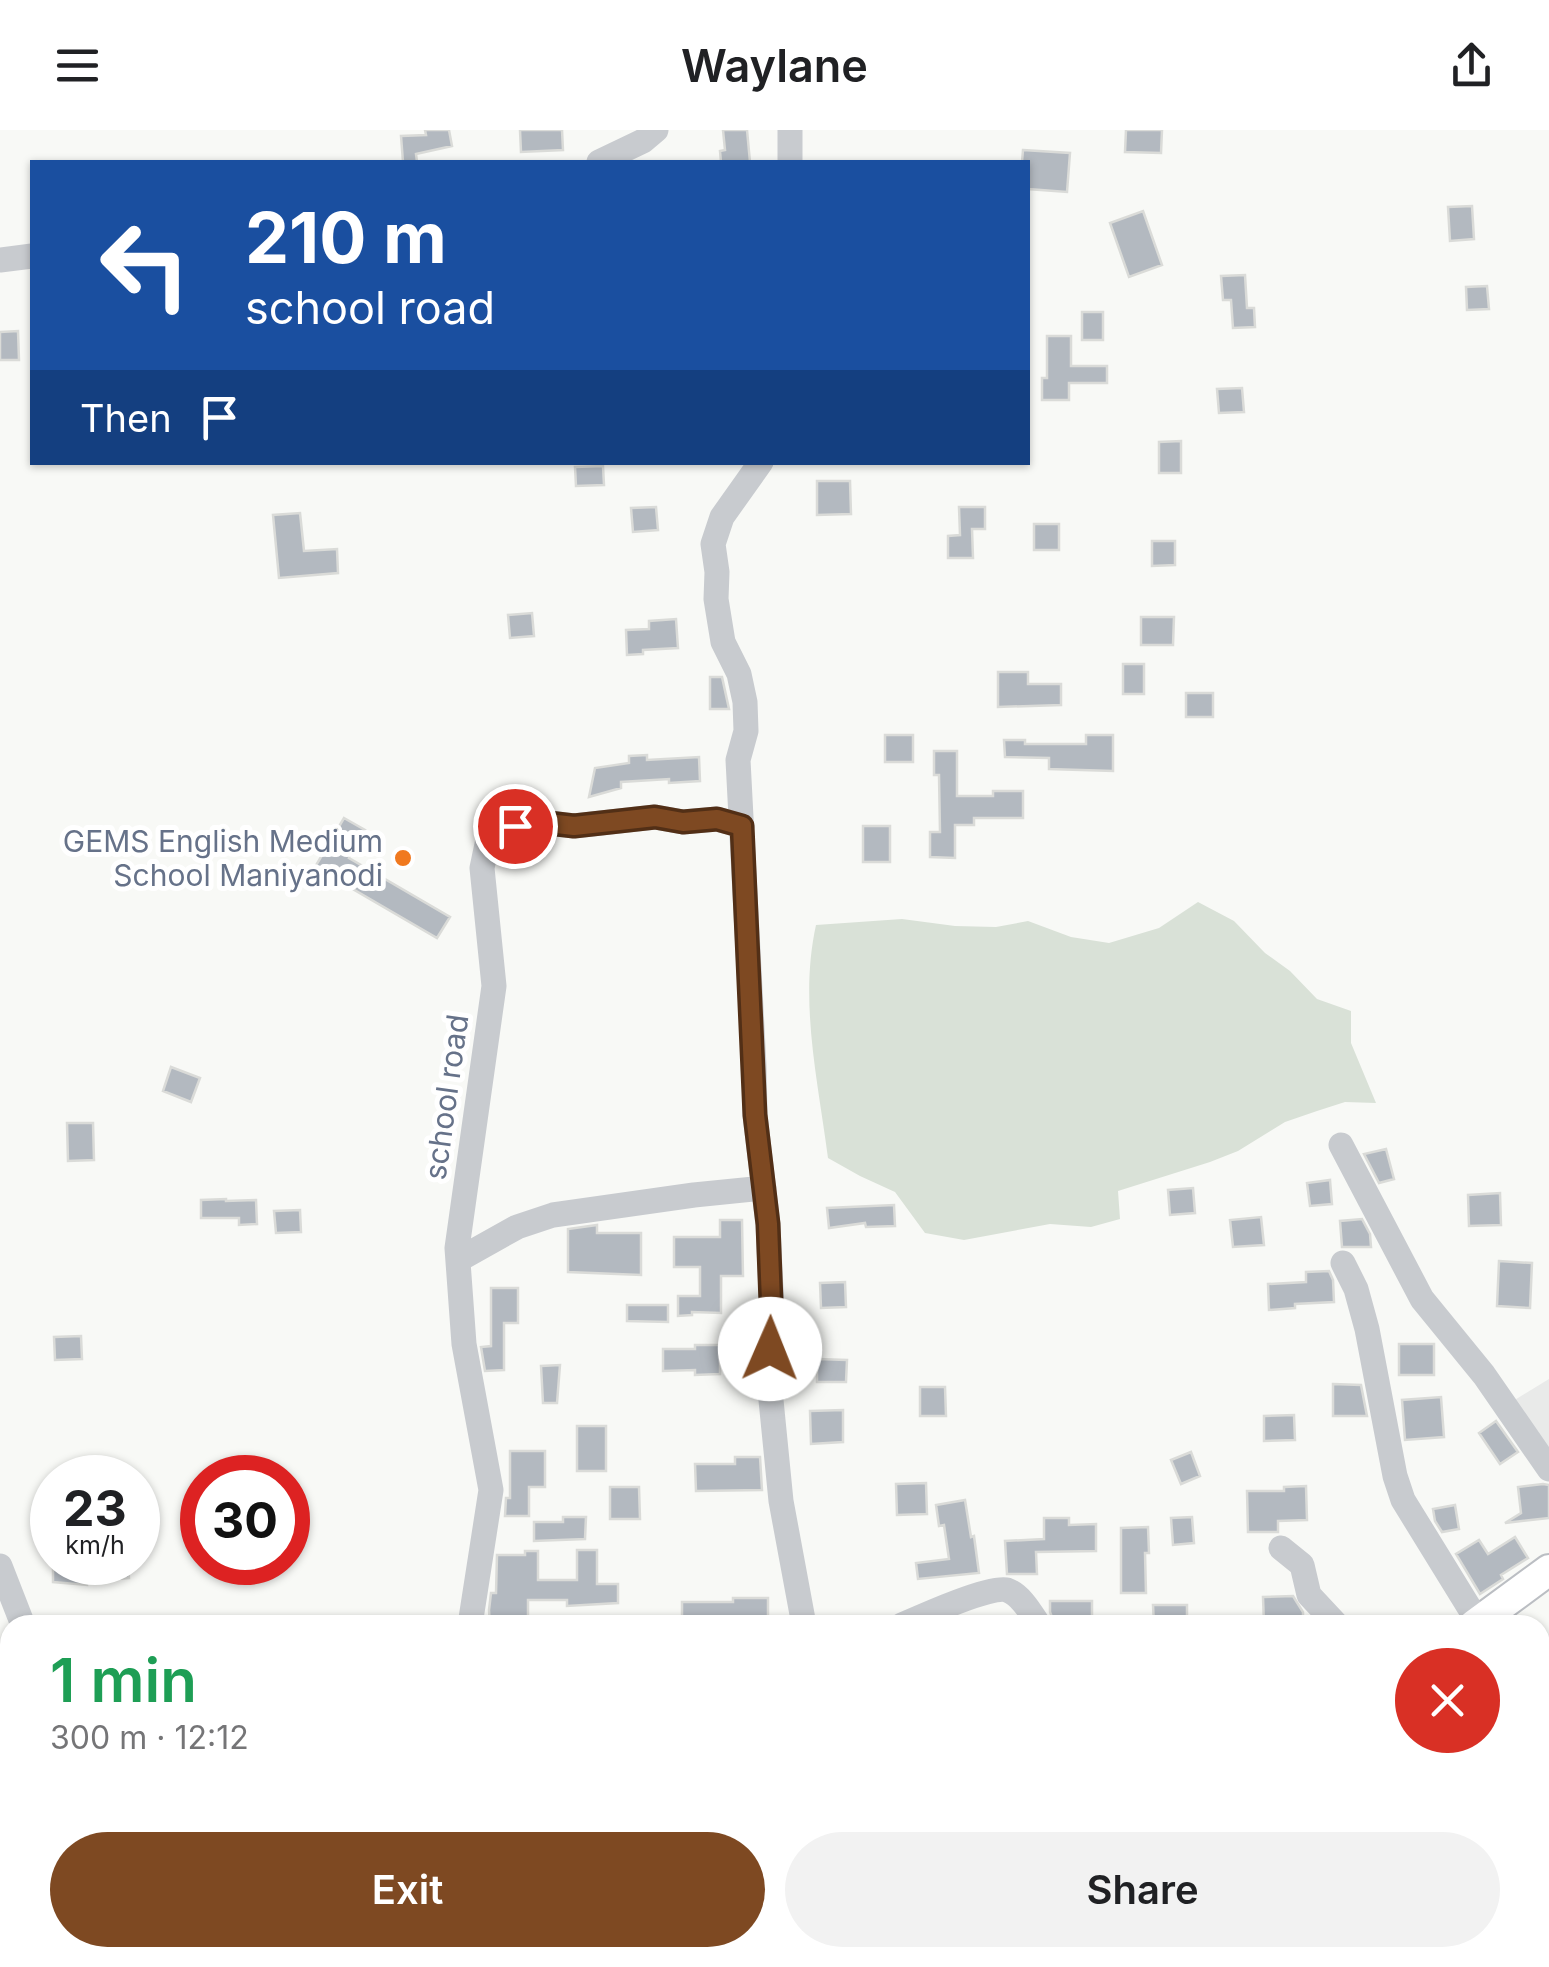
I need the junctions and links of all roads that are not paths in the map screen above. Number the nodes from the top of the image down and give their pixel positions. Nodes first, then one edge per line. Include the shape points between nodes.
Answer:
1 (656, 130) edge
2 (790, 130) edge
3 (603, 160) edge
4 (790, 160) edge
5 (30, 256) edge
6 (0, 260) edge
7 (760, 465) edge
8 (742, 826) junction
9 (1341, 1146) dead end
10 (764, 1188) junction
11 (458, 1260) junction
12 (1343, 1264) dead end
13 (1549, 1469) edge
14 (1281, 1548) dead end
15 (0, 1566) edge
16 (1549, 1570) edge
17 (19, 1615) edge
18 (472, 1615) edge
19 (802, 1615) edge
20 (927, 1615) edge
21 (1031, 1615) edge
22 (1327, 1615) edge
23 (1473, 1615) edge
24 (1490, 1615) edge

1 - 3 street
2 - 4 street
5 - 6 street
7 - 8 street via 722,517 713,544 723,642 745,702 738,760
8 - 10 street
8 - 11 street, school road via 655,817 490,830 482,868 494,986
9 - 13 street via 1422,1300
10 - 11 street via 554,1215 516,1226
10 - 19 street via 768,1370 781,1501
11 - 18 street, school road via 464,1344 491,1490
12 - 23 street via 1367,1329 1403,1500
14 - 22 street via 1302,1565 1310,1595
15 - 17 street
16 - 24 main road
20 - 21 street via 1005,1589

